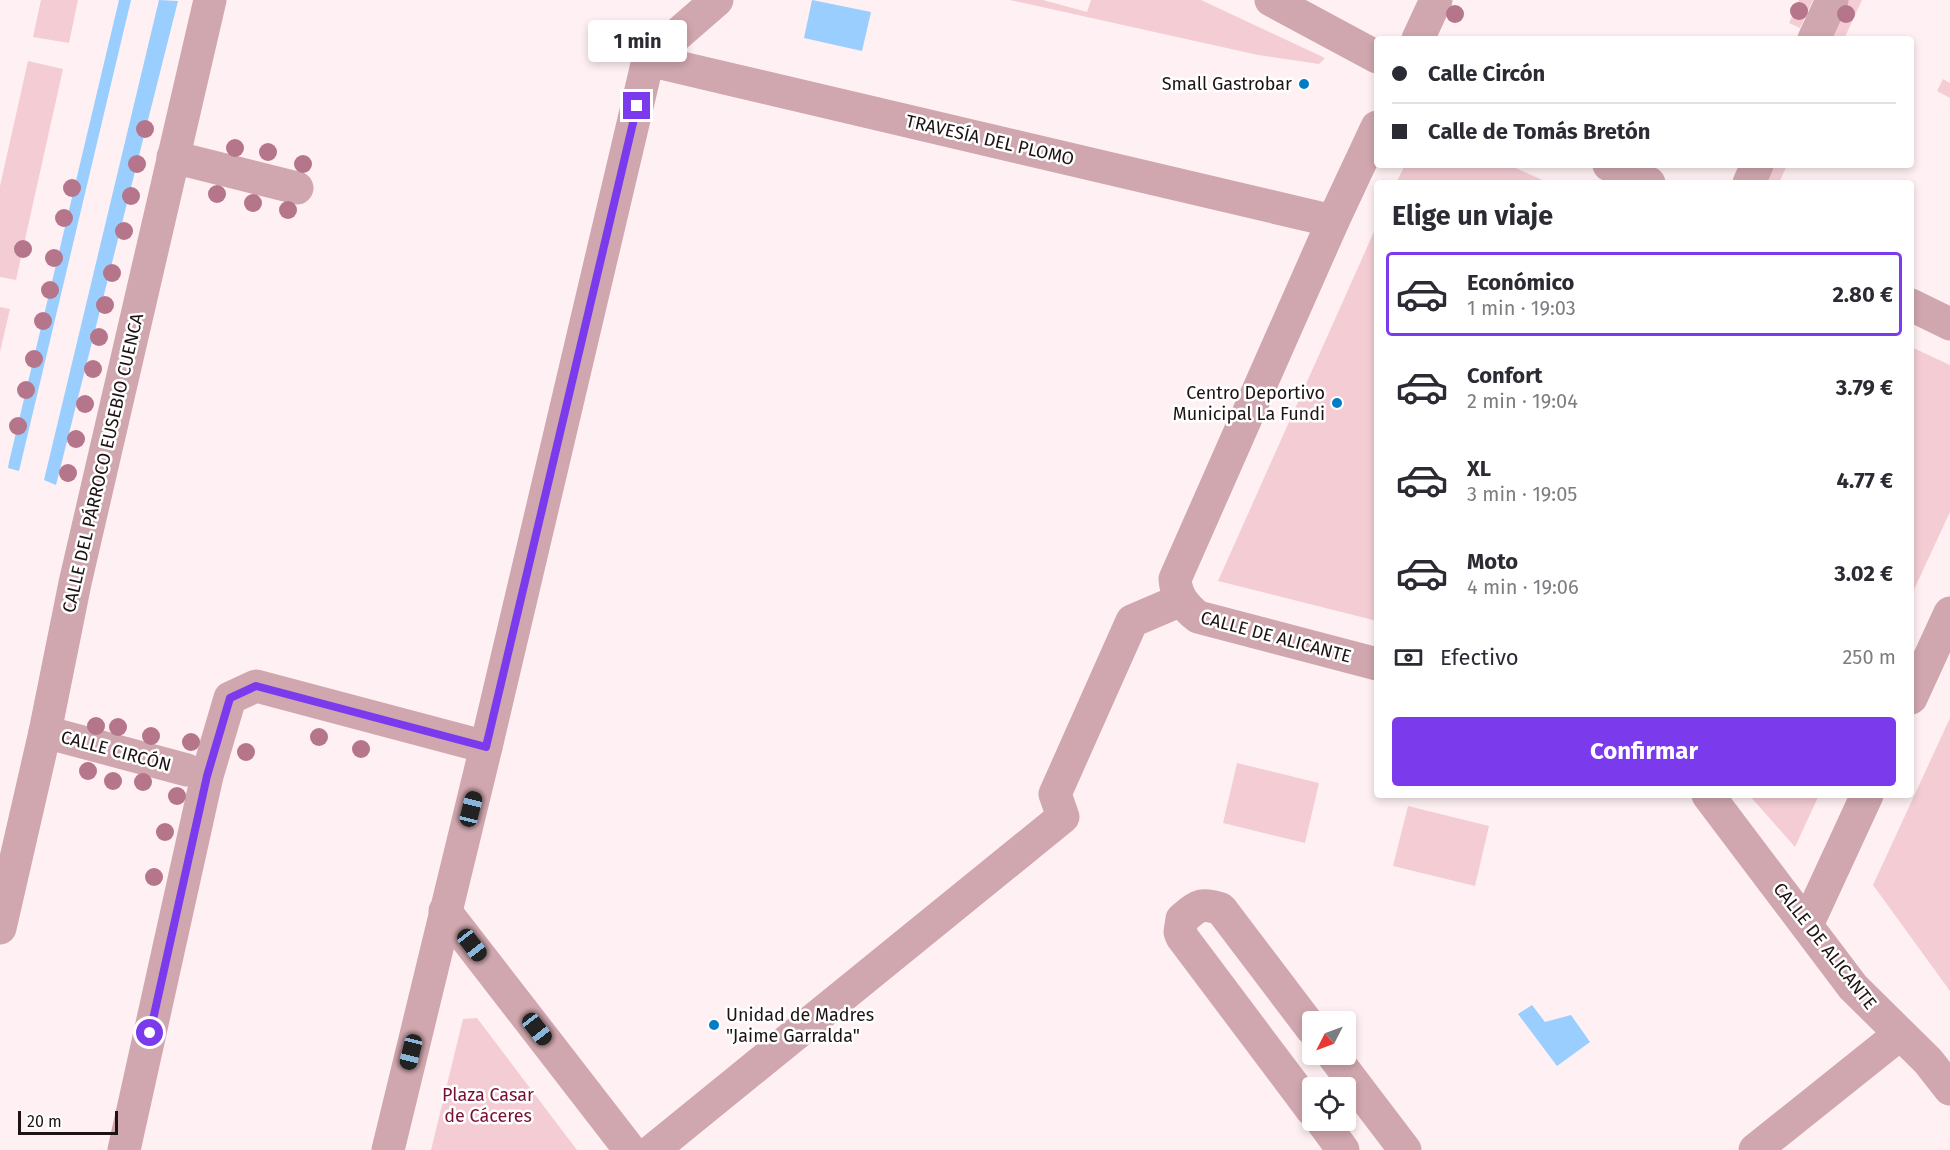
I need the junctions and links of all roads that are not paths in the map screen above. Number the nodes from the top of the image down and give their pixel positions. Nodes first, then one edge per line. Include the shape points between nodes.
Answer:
1 (210, 0) edge
2 (717, 0) edge
3 (1270, 0) edge
4 (1436, 0) edge
5 (1832, 0) edge
6 (1419, 36) edge
7 (1815, 36) edge
8 (1374, 55) edge
9 (648, 60) junction
10 (1374, 133) edge
11 (173, 157) junction
12 (1616, 168) edge
13 (1642, 180) edge
14 (297, 188) dead end
15 (1333, 221) junction
16 (1914, 306) edge
17 (1950, 324) edge
18 (1181, 600) junction
19 (1950, 613) edge
20 (1374, 663) edge
21 (1914, 691) edge
22 (45, 732) junction
23 (486, 747) junction
24 (187, 770) dead end
25 (1710, 798) edge
26 (1866, 798) edge
27 (446, 911) junction
28 (1807, 925) junction
29 (0, 928) edge
30 (1302, 1016) edge
31 (1900, 1034) junction
32 (1340, 1065) edge
33 (1950, 1089) edge
34 (1302, 1097) edge
35 (1329, 1131) edge
36 (124, 1150) edge
37 (388, 1150) edge
38 (630, 1150) edge
39 (653, 1150) edge
40 (1343, 1150) edge
41 (1405, 1150) edge
42 (1755, 1150) edge

1 - 11 street, CALLE DEL PÁRROCO EUSEBIO CUENCA
2 - 9 street
3 - 8 street
4 - 6 street
5 - 7 street
9 - 15 street, TRAVESÍA DEL PLOMO
9 - 23 street
10 - 15 street
11 - 14 street
11 - 22 street, CALLE DEL PÁRROCO EUSEBIO CUENCA
12 - 13 street
15 - 18 street via 1175,579
16 - 17 street
18 - 20 street, CALLE DE ALICANTE via 1198,617
18 - 39 street via 1132,621 1055,794 1063,817
19 - 21 street
22 - 24 street, CALLE CIRCÓN
22 - 29 street, CALLE DEL PÁRROCO EUSEBIO CUENCA
23 - 27 street
23 - 36 street via 256,686 230,698 207,776
25 - 28 street, CALLE DE ALICANTE
26 - 28 street
27 - 37 street
27 - 38 street
28 - 31 street, CALLE DE ALICANTE via 1853,987
30 - 34 street via 1221,909 1199,905 1182,919 1180,932 1187,944
31 - 33 street, CALLE DE ALICANTE
31 - 42 street
32 - 41 street
35 - 40 street

